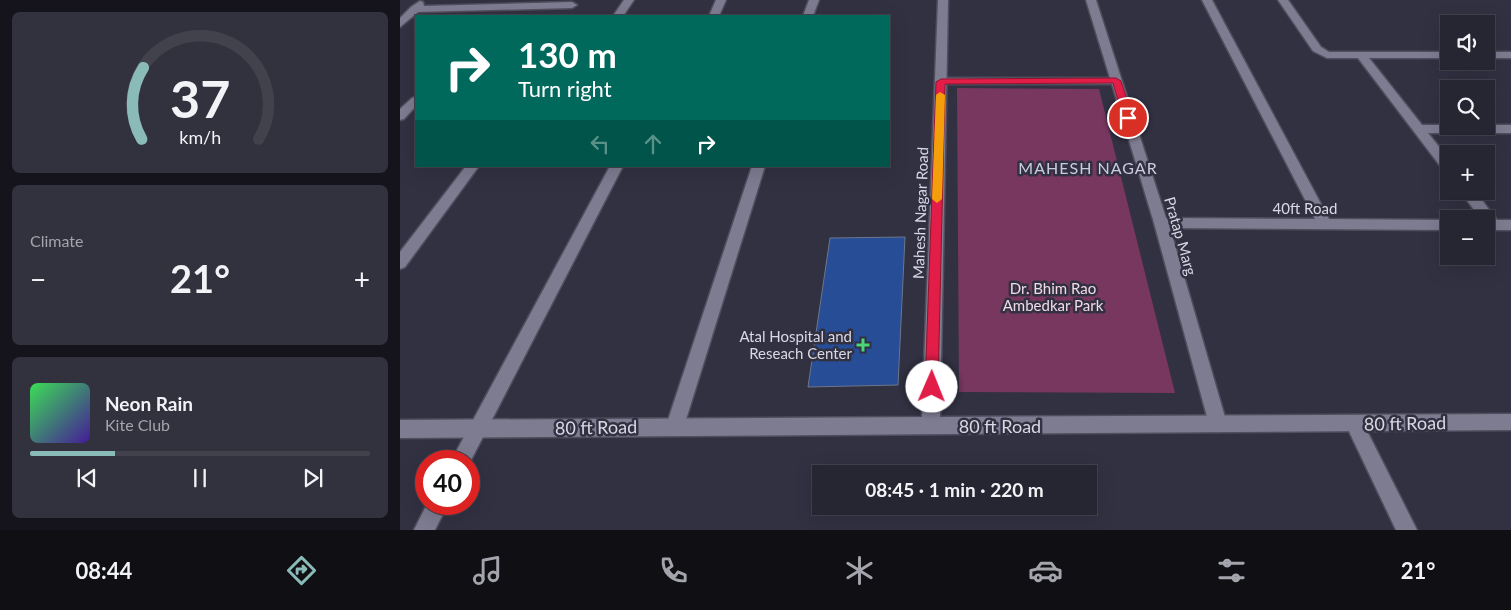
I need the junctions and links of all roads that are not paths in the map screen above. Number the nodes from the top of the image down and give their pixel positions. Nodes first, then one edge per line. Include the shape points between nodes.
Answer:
1 (425, 0) edge
2 (629, 0) edge
3 (722, 0) edge
4 (814, 0) edge
5 (942, 0) edge
6 (1090, 0) edge
7 (1207, 0) edge
8 (1283, 0) edge
9 (572, 5) dead end
10 (510, 6) junction
11 (414, 9) junction
12 (501, 15) edge
13 (619, 15) edge
14 (714, 15) edge
15 (808, 15) edge
16 (400, 23) edge
17 (1361, 55) junction
18 (1440, 55) edge
19 (1495, 55) edge
20 (1511, 55) edge
21 (1116, 81) junction
22 (941, 82) junction
23 (415, 101) edge
24 (400, 116) edge
25 (1419, 129) junction
26 (1511, 129) edge
27 (1440, 156) edge
28 (472, 167) edge
29 (616, 167) edge
30 (759, 167) edge
31 (1160, 223) junction
32 (1325, 225) junction
33 (1440, 225) edge
34 (1495, 225) edge
35 (1511, 225) edge
36 (400, 263) edge
37 (1511, 422) edge
38 (1354, 423) junction
39 (1218, 424) junction
40 (675, 426) junction
41 (930, 426) junction
42 (400, 429) edge
43 (477, 429) junction
44 (466, 450) edge
45 (432, 515) edge
46 (424, 530) edge
47 (1407, 530) edge

1 - 11 street
2 - 13 street
3 - 14 street
4 - 15 street
5 - 22 street, Mahesh Nagar Road
6 - 21 street, Pratap Marg
7 - 32 street
8 - 17 street via 1321,52
9 - 10 street
10 - 11 street
10 - 12 street
11 - 16 street
17 - 18 street
17 - 25 street
19 - 20 street
21 - 22 street
21 - 31 street, Pratap Marg
22 - 41 street, Mahesh Nagar Road
23 - 24 street
25 - 26 street
25 - 27 street
28 - 36 street
29 - 43 street
30 - 40 street
31 - 32 street, 40ft Road
31 - 39 street, Pratap Marg
32 - 33 street, 40ft Road
34 - 35 street
37 - 38 street, 80 ft Road
38 - 39 street, 80 ft Road
38 - 47 street
39 - 41 street, 80 ft Road
40 - 41 street, 80 ft Road
40 - 43 street, 80 ft Road
42 - 43 street, 80 ft Road
43 - 44 street
45 - 46 street

